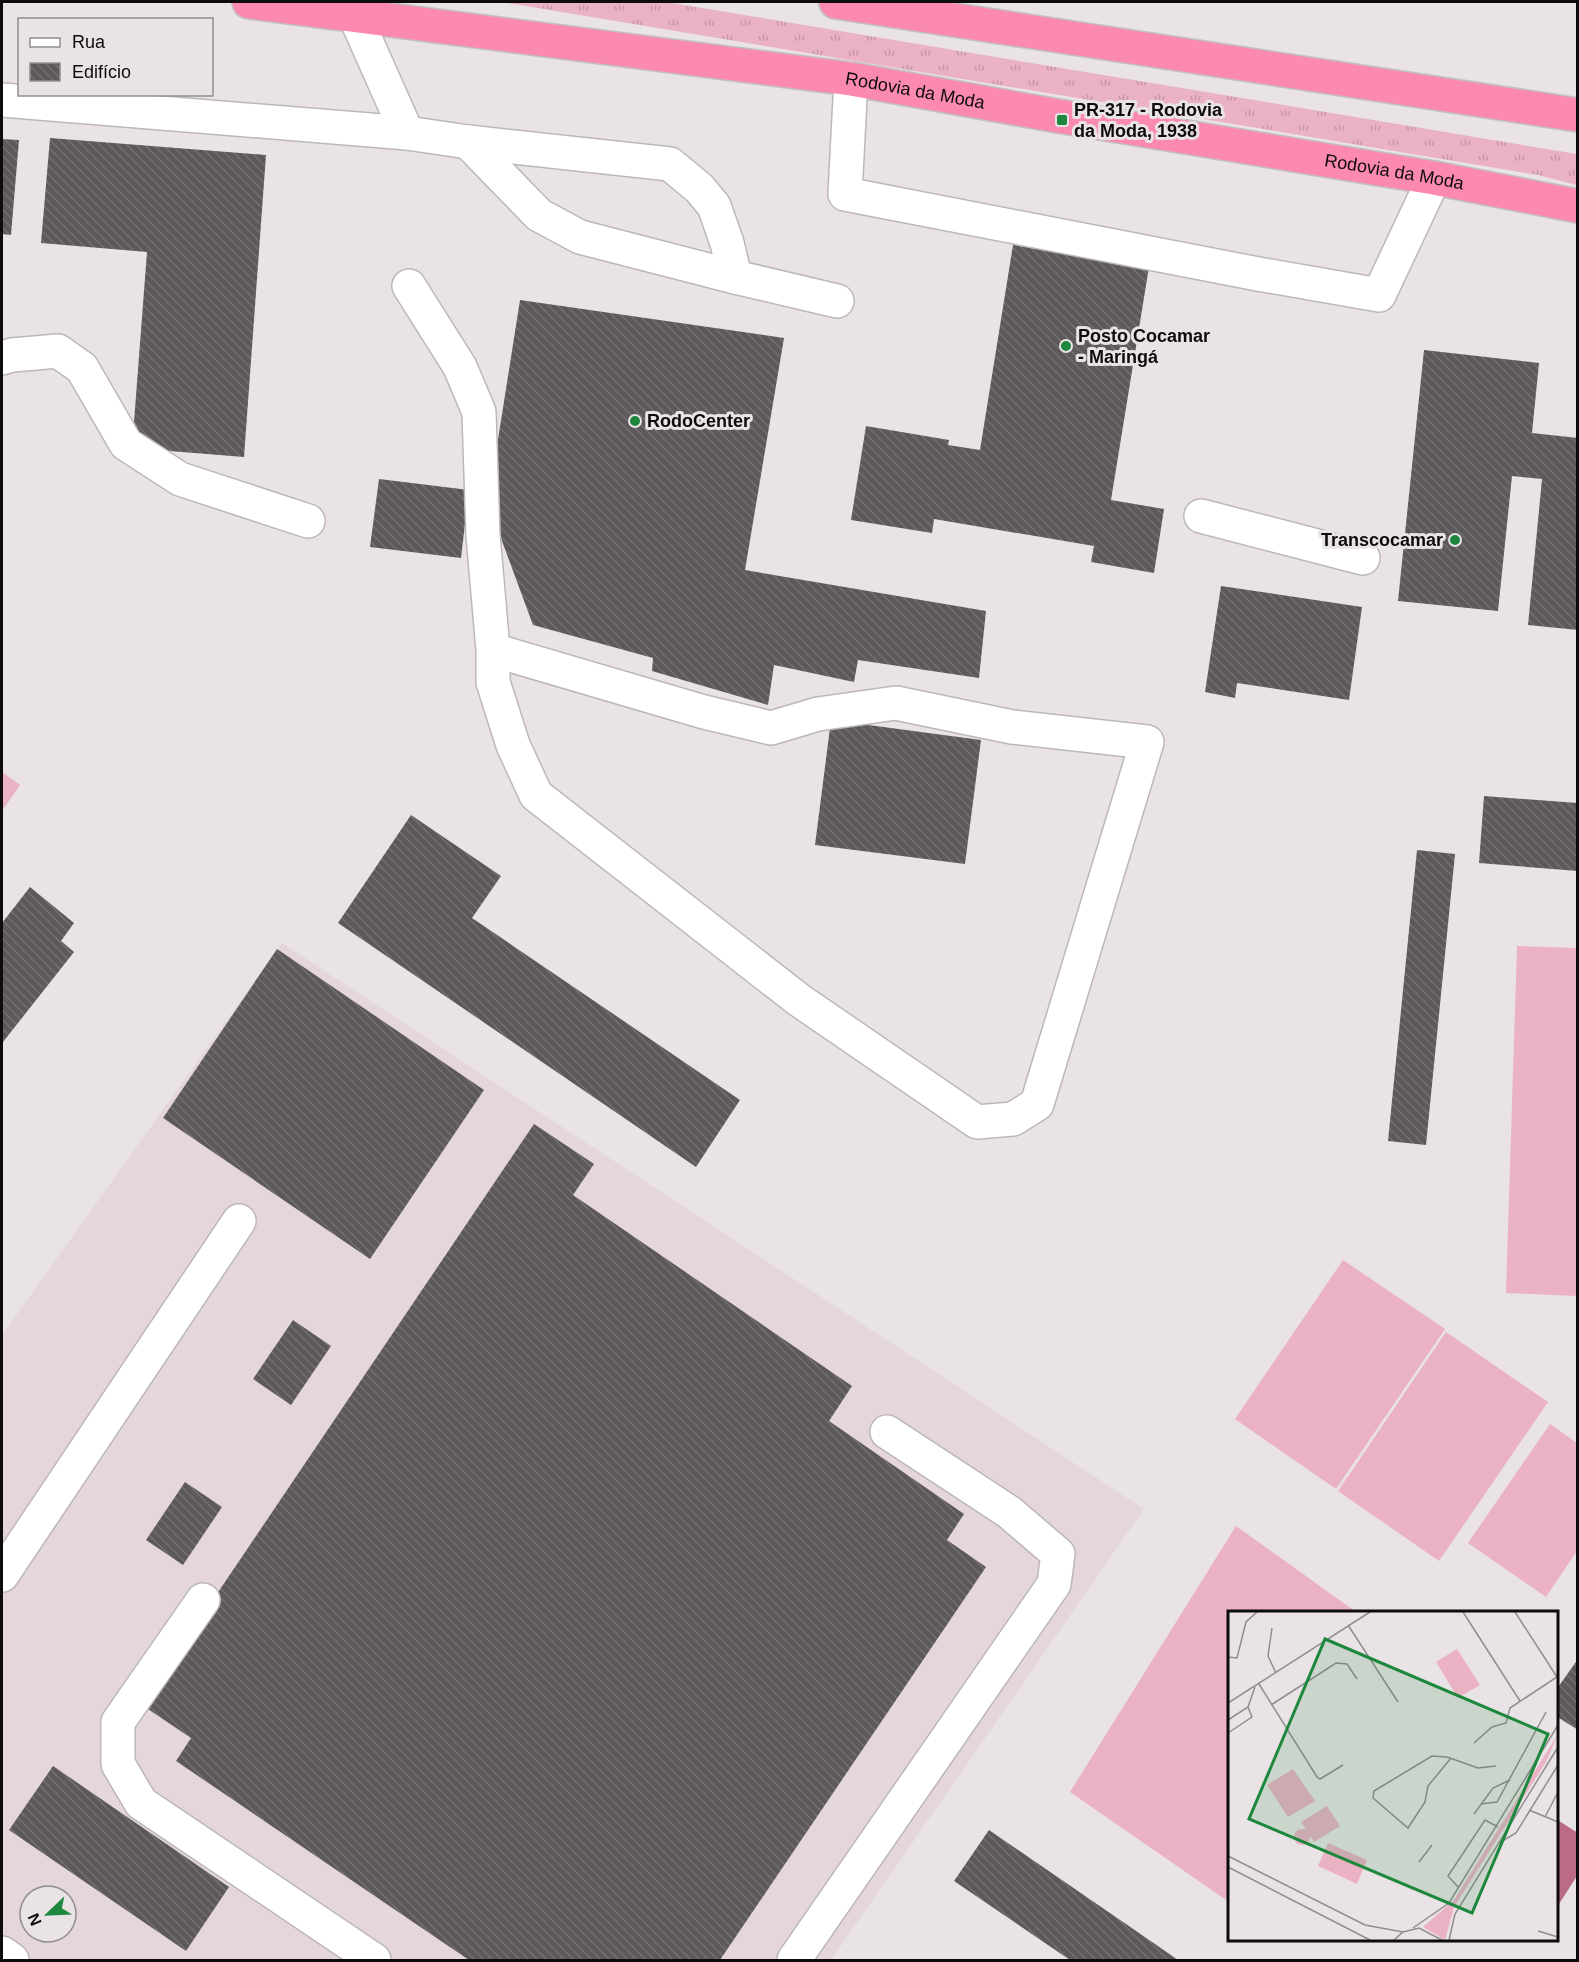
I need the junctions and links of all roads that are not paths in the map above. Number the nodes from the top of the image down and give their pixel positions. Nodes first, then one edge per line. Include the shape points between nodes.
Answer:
1 (249, 2) edge
2 (836, 2) edge
3 (950, 2) edge
4 (355, 16) junction
5 (976, 23) junction
6 (851, 79) junction
7 (2, 100) edge
8 (1578, 115) edge
9 (406, 133) junction
10 (468, 142) junction
11 (1434, 178) junction
12 (1578, 206) edge
13 (735, 277) junction
14 (409, 286) dead end
15 (837, 301) dead end
16 (2, 358) edge
17 (1201, 516) dead end
18 (308, 521) dead end
19 (1364, 558) dead end
20 (492, 650) junction
21 (239, 1221) dead end
22 (887, 1432) dead end
23 (2, 1575) edge
24 (203, 1600) dead end
25 (2, 1953) edge
26 (12, 1960) edge
27 (374, 1960) edge
28 (794, 1960) edge

1 - 4 highway, Rodovia da Moda
2 - 5 highway
3 - 5 street
4 - 6 highway, Rodovia da Moda
4 - 9 street
5 - 8 highway
6 - 11 highway, Rodovia da Moda
6 - 11 street via 845,194 1379,295
7 - 9 street
9 - 10 street
10 - 13 street via 539,215 580,237
10 - 13 street via 670,164 714,206
11 - 12 highway, Rodovia da Moda
13 - 15 street
14 - 20 street via 460,368 479,412
16 - 18 street via 58,351 82,368 126,444 180,479
17 - 19 street
20 - 20 street via 771,728 818,714 896,704 1012,727 1147,742 1036,1104 1013,1119 977,1122 799,1000 536,795 513,745 493,682
21 - 23 street
22 - 28 street via 1009,1512 1058,1554 1054,1584
24 - 27 street via 118,1722 118,1764 141,1803
25 - 26 street

